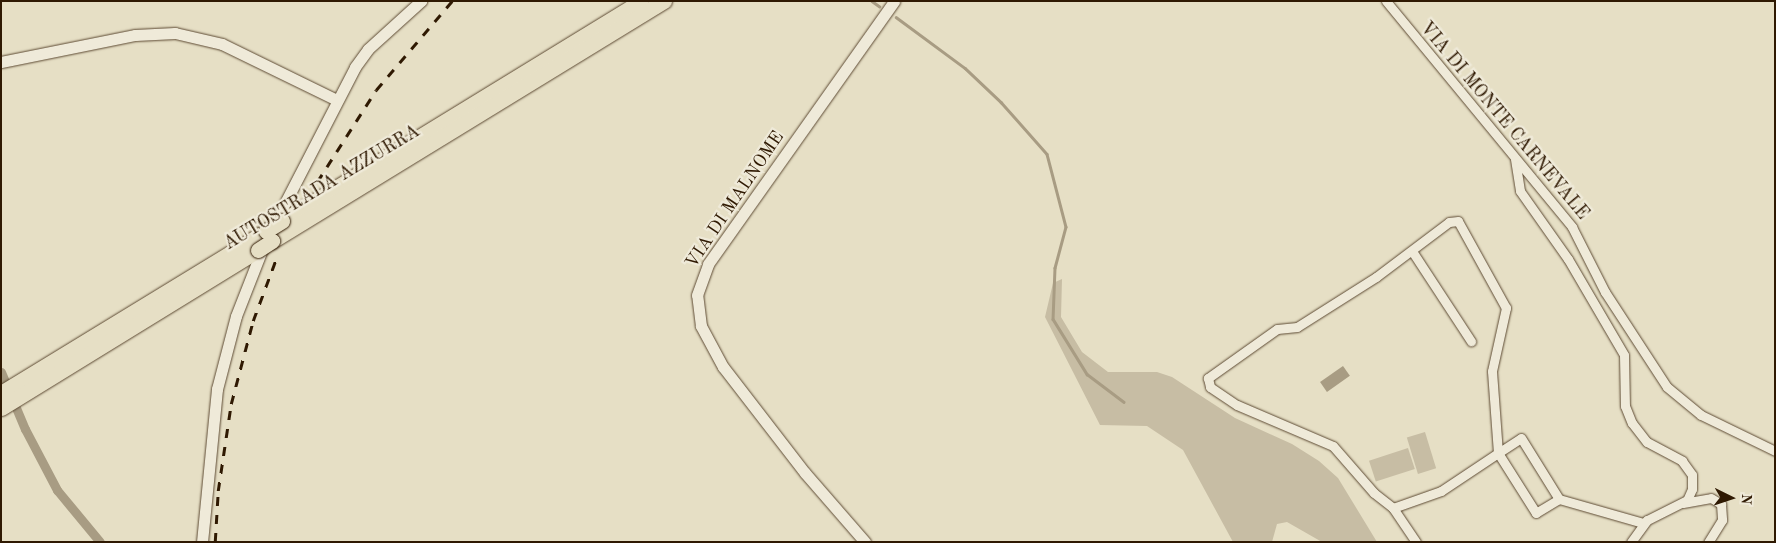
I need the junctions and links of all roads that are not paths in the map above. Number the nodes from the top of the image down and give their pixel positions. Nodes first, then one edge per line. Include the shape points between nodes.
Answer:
1 (421, 1) edge
2 (641, 1) edge
3 (664, 1) edge
4 (894, 1) edge
5 (1386, 1) edge
6 (1, 62) edge
7 (337, 100) junction
8 (1515, 158) junction
9 (269, 236) junction
10 (1412, 251) junction
11 (1471, 340) dead end
12 (25, 386) junction
13 (1, 393) edge
14 (1, 408) edge
15 (1775, 451) edge
16 (1498, 453) junction
17 (1559, 498) junction
18 (1682, 503) junction
19 (1393, 508) junction
20 (1643, 523) junction
21 (202, 542) edge
22 (865, 542) edge
23 (1416, 542) edge
24 (1631, 542) edge
25 (1708, 542) edge

1 - 7 street via 368,49
2 - 9 highway, AUTOSTRADA AZZURRA, bridge via 282,221
3 - 9 highway, AUTOSTRADA AZZURRA
4 - 22 street, VIA DI MALNOME via 708,264 700,282 697,302 701,326 723,366 805,473
5 - 8 street, VIA DI MONTE CARNEVALE
6 - 7 street via 135,35 175,33 222,44
7 - 21 street via 267,236 231,330 215,404
8 - 15 street, VIA DI MONTE CARNEVALE via 1575,233 1598,281 1667,387 1701,416
8 - 18 street via 1520,191 1568,259 1624,355 1625,406 1632,423 1644,440 1681,459 1689,469 1692,487
9 - 12 highway, AUTOSTRADA AZZURRA
9 - 12 highway, AUTOSTRADA AZZURRA, bridge via 258,250
10 - 11 street
10 - 16 street via 1450,222 1460,222 1505,304 1505,323 1492,369
10 - 19 street via 1297,326 1277,329 1208,378 1210,387 1237,405 1333,446 1374,493
12 - 13 highway, AUTOSTRADA AZZURRA
12 - 14 highway, AUTOSTRADA AZZURRA
16 - 17 street via 1536,513
16 - 17 street via 1521,438
16 - 19 street via 1441,491
17 - 20 street
18 - 20 street
18 - 25 street via 1711,498 1721,504 1722,520
19 - 23 street
20 - 24 street

